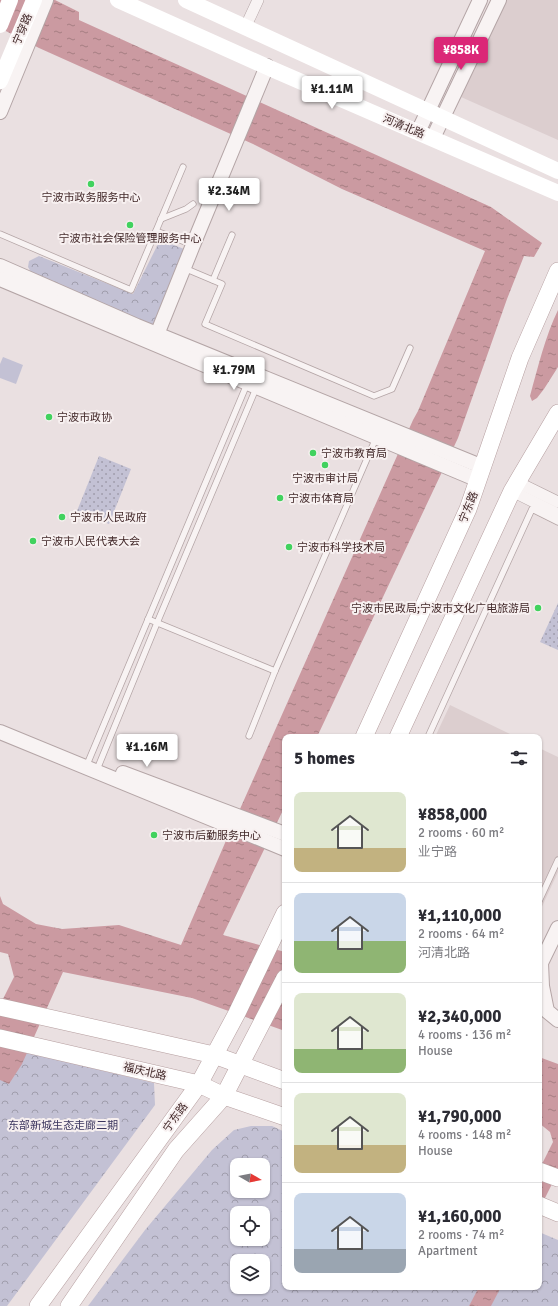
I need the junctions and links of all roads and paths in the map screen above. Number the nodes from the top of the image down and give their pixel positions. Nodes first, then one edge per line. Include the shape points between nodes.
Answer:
1 (10, 0) edge
2 (42, 0) edge
3 (118, 0) edge
4 (186, 0) edge
5 (258, 0) edge
6 (480, 0) edge
7 (499, 0) edge
8 (0, 25) edge
9 (245, 28) junction
10 (21, 47) junction
11 (270, 68) junction
12 (0, 81) edge
13 (0, 112) edge
14 (428, 112) junction
15 (443, 119) junction
16 (418, 132) junction
17 (433, 138) junction
18 (183, 166) dead end
19 (558, 171) edge
20 (558, 193) edge
21 (193, 204) dead end
22 (161, 219) junction
23 (156, 231) junction
24 (0, 234) edge
25 (232, 236) dead end
26 (193, 245) junction
27 (0, 266) edge
28 (187, 269) junction
29 (558, 272) edge
30 (0, 279) edge
31 (213, 280) junction
32 (159, 340) junction
33 (410, 348) dead end
34 (254, 380) junction
35 (558, 412) edge
36 (377, 438) junction
37 (480, 473) junction
38 (514, 486) junction
39 (558, 502) edge
40 (558, 514) edge
41 (558, 522) edge
42 (148, 619) junction
43 (157, 622) junction
44 (275, 671) junction
45 (0, 722) edge
46 (0, 732) edge
47 (365, 734) edge
48 (399, 734) edge
49 (429, 734) edge
50 (249, 736) dead end
51 (92, 766) junction
52 (282, 833) edge
53 (282, 848) edge
54 (558, 860) edge
55 (542, 894) edge
56 (282, 920) edge
57 (558, 928) edge
58 (542, 961) edge
59 (282, 984) edge
60 (542, 986) edge
61 (0, 1007) edge
62 (558, 1020) edge
63 (0, 1038) edge
64 (214, 1055) junction
65 (240, 1066) junction
66 (282, 1080) edge
67 (199, 1084) junction
68 (224, 1096) junction
69 (282, 1116) edge
70 (542, 1172) edge
71 (558, 1178) edge
72 (542, 1206) edge
73 (558, 1213) edge
74 (38, 1306) edge
75 (69, 1306) edge

1 - 8 main road, 宁穿路
2 - 10 main road, 宁穿路
3 - 11 main road, 河清北路
4 - 9 main road, 河清北路
5 - 9 street
6 - 14 street
7 - 15 street
9 - 14 main road, 河清北路
10 - 12 main road, 宁穿路
10 - 13 street
11 - 16 main road, 河清北路
11 - 26 street
11 - 28 street
14 - 15 main road, 河清北路
14 - 16 street
15 - 17 street
15 - 19 main road, 河清北路
16 - 17 main road, 河清北路
17 - 20 main road, 河清北路
18 - 22 lane
21 - 22 lane
22 - 23 lane
23 - 24 lane via 131,290
23 - 26 lane
25 - 31 lane
26 - 28 street
27 - 32 street
28 - 31 lane
28 - 32 street
29 - 37 main road, 宁东路 via 520,358
30 - 32 street
31 - 33 lane via 222,284 205,324 374,396 392,389
32 - 34 street
34 - 36 street
34 - 37 street
34 - 42 lane
34 - 43 lane
35 - 38 main road
36 - 37 street
36 - 44 lane
37 - 47 main road, 宁东路 via 468,509
38 - 39 street
38 - 40 street
38 - 48 main road
41 - 49 lane via 532,509
42 - 43 lane
42 - 51 lane
43 - 44 lane
43 - 51 lane
44 - 50 lane
45 - 51 street
46 - 51 street
51 - 52 street
51 - 53 street
54 - 55 lane
56 - 64 main road, 宁东路
57 - 58 street
59 - 65 main road, 宁东路
60 - 62 street via 547,1011
61 - 64 main road
63 - 67 main road, 福庆北路
64 - 65 main road
64 - 67 main road, 宁东路
65 - 66 main road
65 - 68 main road, 宁东路
67 - 68 main road, 福庆北路
67 - 74 main road, 宁东路
68 - 69 main road, 福庆北路
68 - 75 main road, 宁东路 via 176,1150
70 - 71 main road
72 - 73 main road

